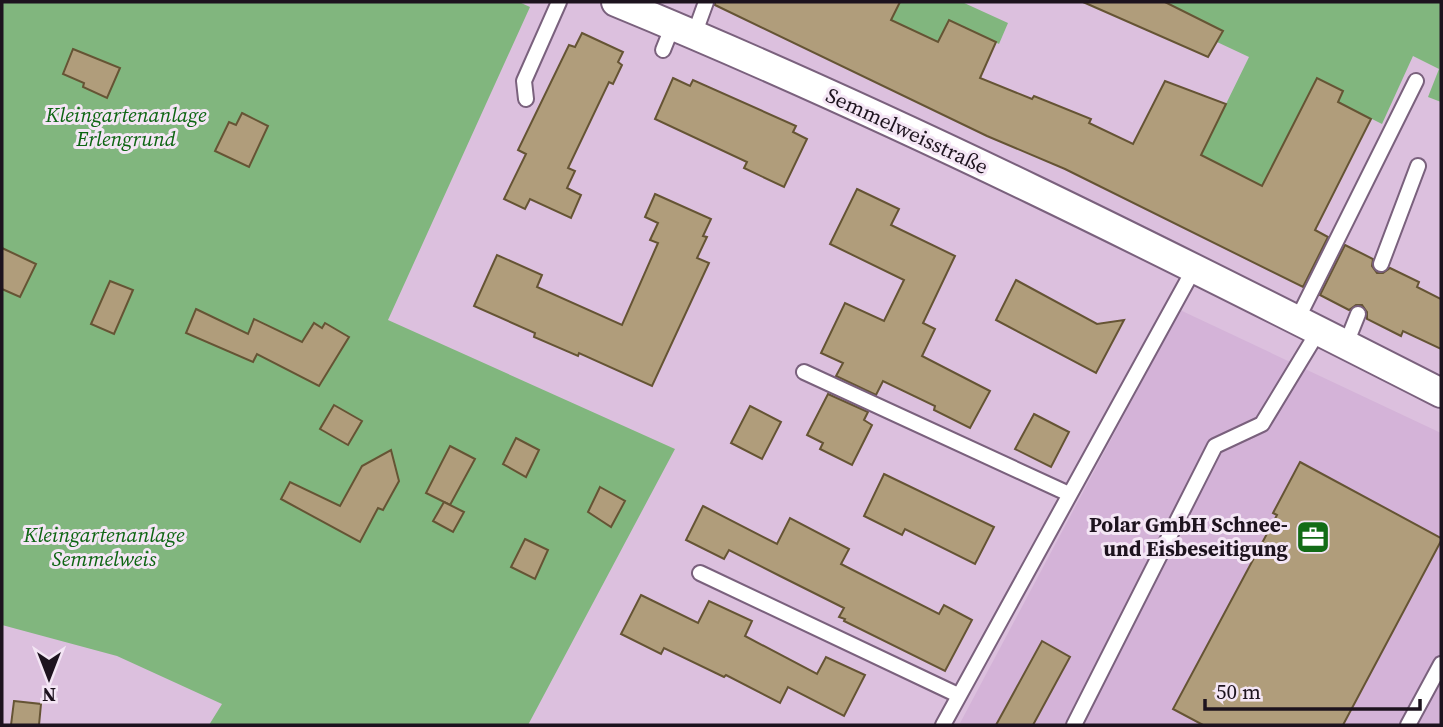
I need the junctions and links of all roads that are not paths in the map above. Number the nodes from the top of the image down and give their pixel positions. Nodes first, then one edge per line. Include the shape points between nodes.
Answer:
1 (559, 2) edge
2 (616, 2) edge
3 (706, 2) edge
4 (677, 37) junction
5 (1416, 81) dead end
6 (526, 99) dead end
7 (1418, 166) dead end
8 (1381, 264) dead end
9 (1195, 267) junction
10 (1358, 314) dead end
11 (1308, 325) junction
12 (1346, 344) junction
13 (804, 372) dead end
14 (1441, 393) edge
15 (1069, 495) junction
16 (700, 573) dead end
17 (1441, 664) edge
18 (958, 695) junction
19 (943, 725) edge
20 (1074, 725) edge
21 (1408, 725) edge

1 - 6 lane via 524,81
2 - 4 street, Semmelweisstraße
3 - 4 lane
4 - 9 street, Semmelweisstraße via 959,155
5 - 11 lane
7 - 8 lane
9 - 11 street, Semmelweisstraße
9 - 15 lane
10 - 12 lane
11 - 12 street, Semmelweisstraße
11 - 20 lane via 1262,424 1215,446
12 - 14 street, Semmelweisstraße
13 - 15 lane
15 - 18 lane
16 - 18 lane
17 - 21 lane
18 - 19 lane

